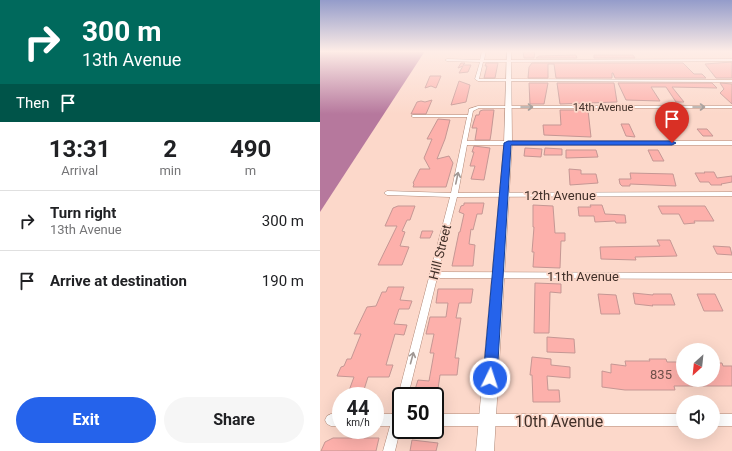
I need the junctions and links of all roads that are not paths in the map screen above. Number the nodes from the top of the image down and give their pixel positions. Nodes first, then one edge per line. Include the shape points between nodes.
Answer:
1 (479, 72) edge
2 (508, 72) edge
3 (508, 81) junction
4 (732, 81) edge
5 (508, 107) junction
6 (732, 107) edge
7 (474, 108) joint
8 (413, 116) dead end
9 (470, 116) junction
10 (465, 143) junction
11 (508, 143) junction
12 (732, 143) edge
13 (387, 193) dead end
14 (732, 194) edge
15 (454, 195) junction
16 (504, 195) junction
17 (434, 275) junction
18 (498, 276) junction
19 (732, 276) edge
20 (405, 387) edge
21 (444, 420) edge
22 (676, 420) edge
23 (720, 420) edge
24 (732, 420) edge
25 (487, 421) junction
26 (393, 439) edge
27 (389, 451) edge
28 (485, 451) edge

1 - 3 street via 478,80
2 - 3 main road
3 - 4 street
3 - 5 main road
5 -> 6 street, 14th Avenue
5 - 7 street, 14th Avenue
5 - 11 main road
7 - 9 street, Hill Street
8 - 9 street
9 - 10 street, Hill Street
10 - 11 street
15 -> 10 street, Hill Street
11 - 12 street
11 - 16 main road
13 - 15 street, 12th Avenue
14 - 16 street, 12th Avenue
15 - 16 street, 12th Avenue
15 - 17 street, Hill Street
16 - 18 main road
17 - 18 street, 11th Avenue
20 -> 17 street, Hill Street
18 - 19 street, 11th Avenue
18 - 25 main road
21 - 25 street, 10th Avenue
22 - 25 street, 10th Avenue
23 - 24 street
25 - 28 main road
26 - 27 street

